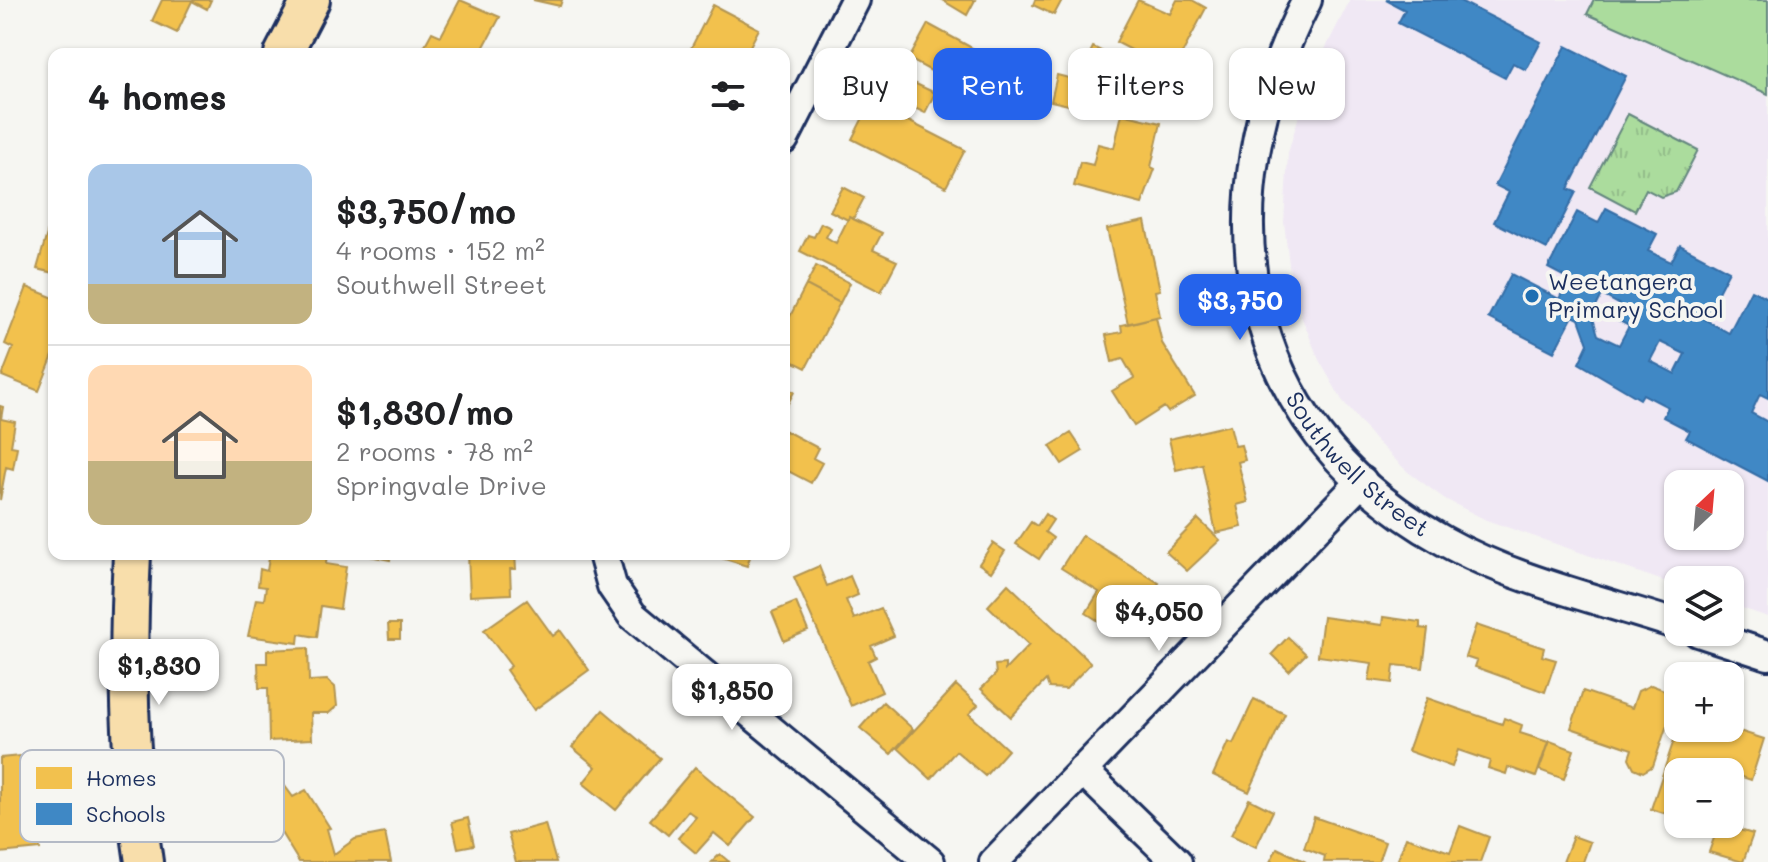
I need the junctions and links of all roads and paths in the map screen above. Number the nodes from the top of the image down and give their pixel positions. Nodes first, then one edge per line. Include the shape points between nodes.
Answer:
1 (311, 0) edge
2 (855, 0) edge
3 (1307, 0) edge
4 (286, 48) edge
5 (790, 127) edge
6 (1362, 481) junction
7 (132, 560) edge
8 (605, 560) edge
9 (1664, 620) edge
10 (1741, 646) edge
11 (1768, 655) edge
12 (130, 750) edge
13 (1082, 770) junction
14 (141, 842) edge
15 (144, 862) edge
16 (930, 862) edge
17 (994, 862) edge
18 (1177, 862) edge

1 - 4 main road
2 - 5 street
3 - 6 street, Southwell Street via 1274,70 1256,137 1249,224 1256,302 1275,362 1320,440
6 - 9 street, Southwell Street via 1394,508 1467,553
6 - 13 street
7 - 12 main road
8 - 16 street via 612,586 632,615
10 - 11 street
13 - 17 street
13 - 18 street
14 - 15 main road

